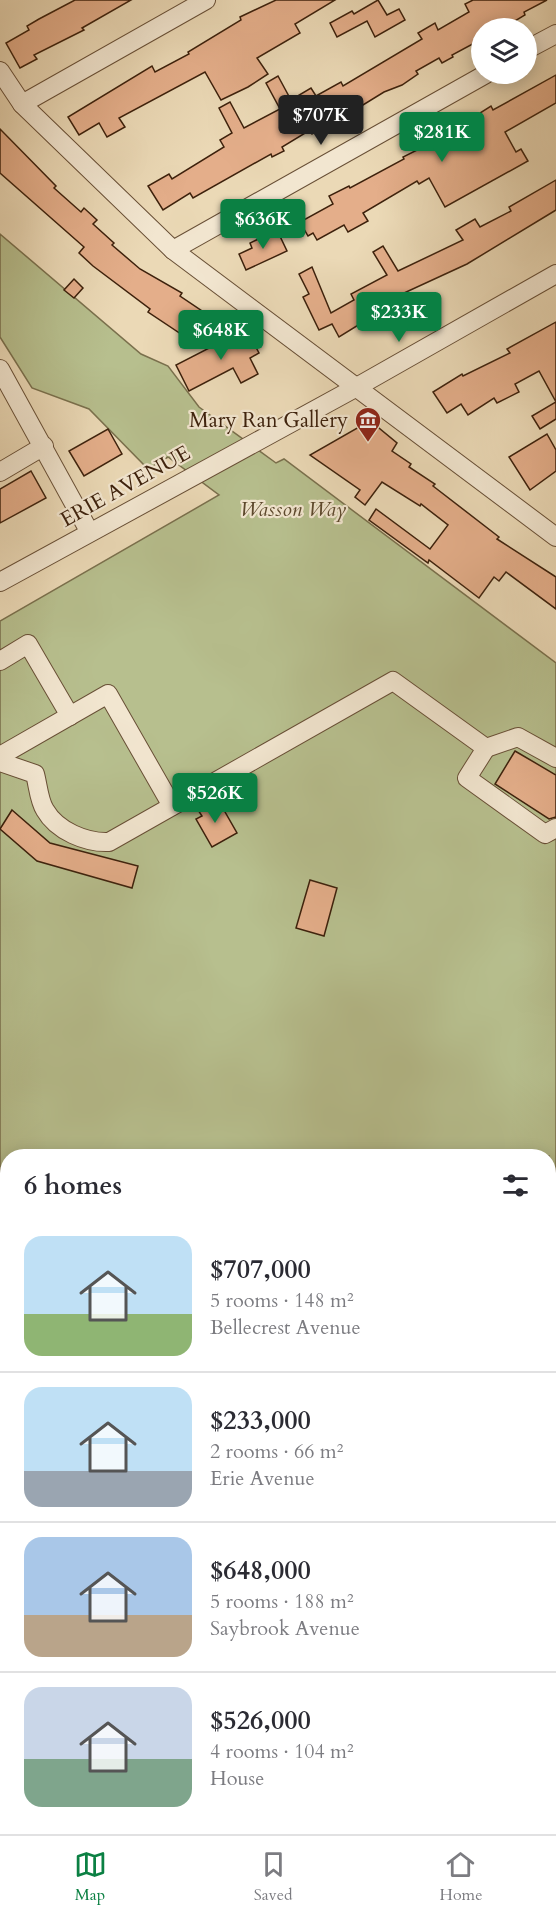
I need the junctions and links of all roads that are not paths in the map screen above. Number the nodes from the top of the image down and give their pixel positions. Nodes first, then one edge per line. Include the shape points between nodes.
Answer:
1 (206, 0) edge
2 (556, 34) edge
3 (537, 44) edge
4 (0, 71) edge
5 (471, 82) edge
6 (22, 104) junction
7 (173, 250) junction
8 (556, 274) edge
9 (0, 369) edge
10 (355, 388) junction
11 (44, 446) junction
12 (0, 472) edge
13 (551, 527) edge
14 (89, 531) junction
15 (0, 582) edge
16 (0, 661) edge
17 (70, 716) junction
18 (486, 748) junction
19 (0, 756) edge
20 (556, 758) edge
21 (0, 762) edge
22 (172, 806) junction
23 (556, 828) edge

1 - 6 street
2 - 3 street
4 - 6 street
5 - 7 street
6 - 7 street
7 - 10 street
8 - 10 street, ERIE AVENUE
9 - 11 street
10 - 13 street
10 - 14 street, ERIE AVENUE
11 - 12 street
11 - 14 street
14 - 15 street, ERIE AVENUE
16 - 17 street via 28,644
17 - 19 street
17 - 22 street via 108,694
18 - 20 street via 518,736
18 - 22 street via 393,681
18 - 23 street via 467,778 545,834
21 - 22 street via 35,774 43,808 56,825 95,843 109,842

